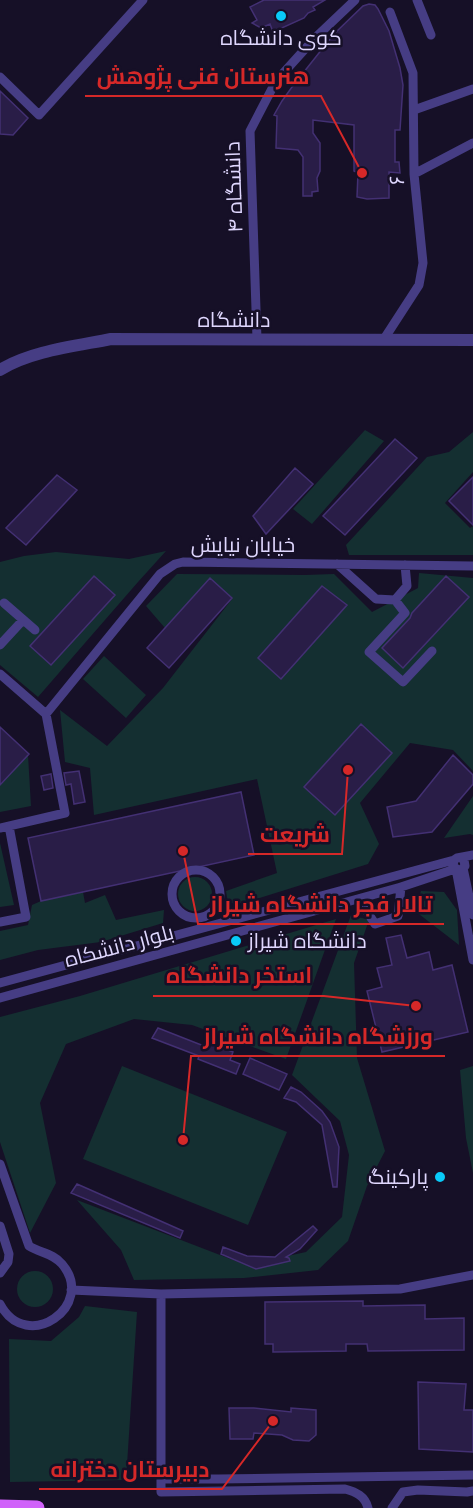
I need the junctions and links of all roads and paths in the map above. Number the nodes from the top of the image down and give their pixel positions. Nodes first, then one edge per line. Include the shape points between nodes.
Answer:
1 (143, 0) edge
2 (355, 0) edge
3 (417, 0) edge
4 (390, 12) dead end
5 (431, 35) dead end
6 (0, 77) edge
7 (473, 89) edge
8 (414, 110) junction
9 (473, 143) edge
10 (414, 174) junction
11 (257, 339) junction
12 (384, 339) junction
13 (473, 340) edge
14 (0, 370) edge
15 (337, 564) junction
16 (405, 564) junction
17 (473, 566) edge
18 (395, 600) junction
19 (4, 603) dead end
20 (23, 620) junction
21 (35, 630) dead end
22 (0, 645) edge
23 (432, 651) dead end
24 (0, 674) edge
25 (46, 714) junction
26 (4, 827) edge
27 (473, 855) edge
28 (461, 865) edge
29 (402, 887) junction
30 (172, 899) joint
31 (359, 899) junction
32 (470, 914) edge
33 (0, 922) edge
34 (473, 960) edge
35 (0, 983) edge
36 (0, 998) edge
37 (0, 1164) edge
38 (0, 1226) edge
39 (0, 1273) edge
40 (473, 1275) edge
41 (71, 1290) junction
42 (161, 1294) junction
43 (0, 1304) edge
44 (473, 1475) edge
45 (161, 1479) junction
46 (473, 1491) edge
47 (0, 1507) edge
48 (37, 1508) edge
49 (368, 1508) edge
50 (392, 1508) edge

1 - 6 street via 39,115
2 - 11 street, ۴ دانشگاه via 276,81 250,131
3 - 5 street
4 - 8 street, ۶ via 414,73
7 - 8 street
8 - 10 street, ۶
9 - 10 street
10 - 12 street, ۶ via 423,263 419,285
11 - 12 street, دانشگاه
11 - 14 street, دانشگاه via 111,339 58,349
12 - 13 street, دانشگاه
15 - 16 street, خیابان نیایش
15 - 18 street via 376,599
15 - 25 street, خیابان نیایش via 175,564 160,574
16 - 17 street, خیابان نیایش
16 - 18 street via 407,586
18 - 23 street via 405,613 369,652 403,682
19 - 20 street
20 - 21 street
20 - 22 street
24 - 25 street
25 - 26 street via 65,813
26 - 33 street via 26,917
27 - 28 street, بلوار دانشکاه
28 - 29 street, بلوار دانشکاه
28 - 32 street
28 - 35 street
29 - 31 street, بلوار دانشکاه
29 - 31 street via 398,916 375,924
30 - 30 street via 186,916 201,917 215,908 220,892 214,877 199,869 190,870 173,884
31 - 36 street, بلوار دانشکاه
32 - 34 street
37 - 41 street via 29,1246 62,1263
38 - 39 street via 9,1254
40 - 42 street via 400,1289
41 - 42 street
41 - 43 street via 59,1316 42,1325 14,1320
42 - 45 street
44 - 45 street
45 - 49 street via 161,1492 345,1489 360,1495
46 - 50 street via 403,1492
47 - 48 main road

